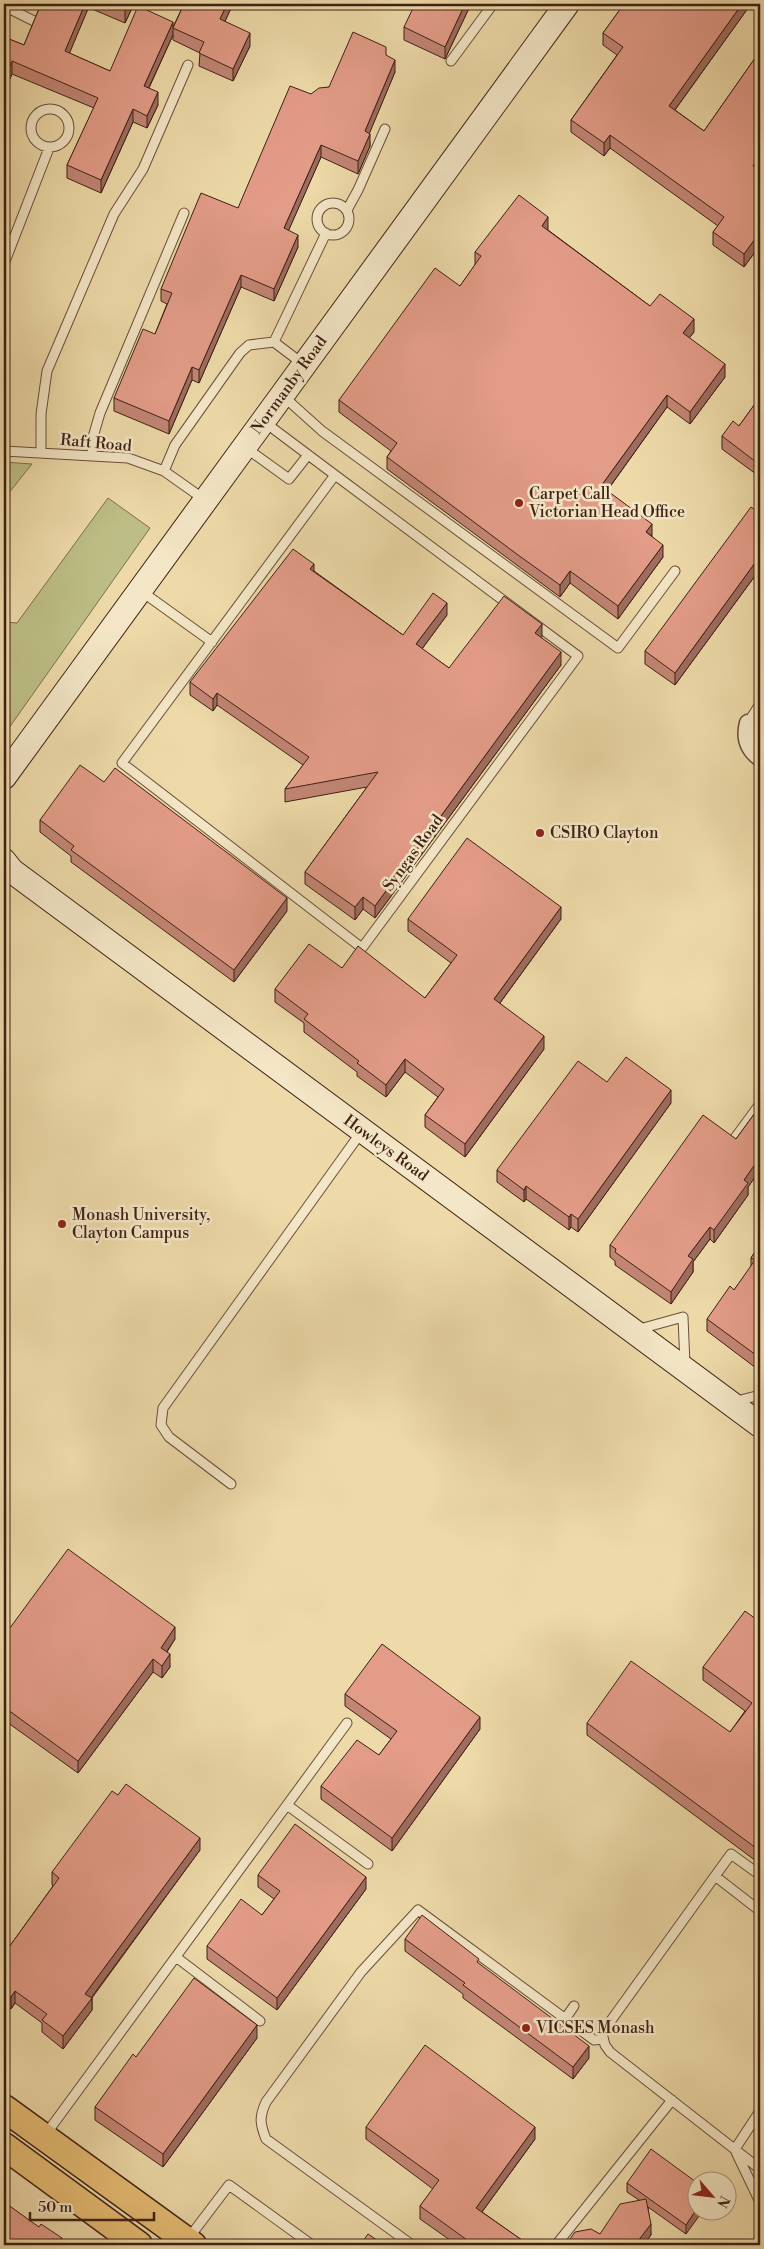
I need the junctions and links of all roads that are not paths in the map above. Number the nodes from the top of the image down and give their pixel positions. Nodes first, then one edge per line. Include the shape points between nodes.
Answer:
1 (493, 4) edge
2 (567, 4) edge
3 (4, 6) edge
4 (34, 21) edge
5 (451, 61) dead end
6 (188, 65) dead end
7 (385, 129) dead end
8 (50, 148) junction
9 (347, 210) junction
10 (184, 214) dead end
11 (326, 233) junction
12 (4, 264) edge
13 (274, 342) junction
14 (304, 364) junction
15 (282, 395) junction
16 (263, 421) junction
17 (244, 446) junction
18 (4, 452) edge
19 (41, 453) junction
20 (92, 455) junction
21 (308, 455) junction
22 (164, 471) junction
23 (335, 475) junction
24 (206, 500) junction
25 (675, 571) dead end
26 (140, 590) junction
27 (212, 642) junction
28 (760, 704) edge
29 (748, 723) joint
30 (760, 758) edge
31 (6, 772) edge
32 (7, 867) edge
33 (760, 1104) edge
34 (362, 1130) junction
35 (735, 1138) edge
36 (633, 1331) junction
37 (685, 1369) junction
38 (760, 1395) edge
39 (731, 1403) junction
40 (760, 1425) edge
41 (231, 1484) dead end
42 (347, 1723) dead end
43 (287, 1805) junction
44 (368, 1864) dead end
45 (760, 1875) edge
46 (715, 1876) junction
47 (760, 1911) edge
48 (176, 1957) junction
49 (574, 2006) dead end
50 (565, 2019) junction
51 (260, 2021) dead end
52 (603, 2039) junction
53 (672, 2100) junction
54 (4, 2108) edge
55 (760, 2111) edge
56 (44, 2137) junction
57 (4, 2146) edge
58 (735, 2149) junction
59 (760, 2169) edge
60 (760, 2202) edge
61 (190, 2243) edge
62 (139, 2245) edge
63 (312, 2245) edge
64 (412, 2245) edge
65 (556, 2245) edge

1 - 5 lane
2 - 14 street, Normanby Road
3 - 4 lane
6 - 19 lane via 143,169 114,214 47,371 41,414
7 - 9 lane
8 - 8 lane via 37,143 31,131 35,117 52,109 64,115 69,133 61,144
8 - 12 lane
9 - 11 lane via 349,220 345,230
9 - 11 lane via 330,203 321,209 318,219
10 - 20 lane via 100,414
11 - 13 lane
13 - 14 lane
13 - 22 lane via 249,345 240,353 175,445
14 - 15 street, Normanby Road
15 - 16 street, Normanby Road
15 - 25 lane via 322,431 618,648
16 - 17 street, Normanby Road
16 - 21 lane, Syngas Road
17 - 21 lane via 289,479
17 - 24 street, Normanby Road
18 - 19 lane, Raft Road
19 - 20 lane, Raft Road
20 - 22 lane, Raft Road via 128,458
21 - 23 lane, Syngas Road
22 - 24 lane, Raft Road
23 - 27 lane, Syngas Road
23 - 27 lane, Syngas Road via 578,656 362,948 122,763
24 - 26 street, Normanby Road
26 - 27 lane
26 - 31 street, Normanby Road
28 - 29 lane
29 - 30 street via 745,732 747,743
32 - 34 street, Howleys Road
33 - 35 lane
34 - 36 street, Howleys Road
34 - 41 lane via 163,1408 161,1424 169,1437
36 - 37 street, Howleys Road
36 - 37 lane via 683,1317
37 - 39 street, Howleys Road
38 - 39 lane
39 - 40 street, Howleys Road
42 - 43 lane
43 - 44 lane
43 - 48 lane
45 - 46 lane via 731,1854
46 - 47 lane
46 - 52 lane via 604,2028
48 - 51 lane
48 - 56 lane
49 - 50 lane
50 - 52 lane via 594,2040
50 - 64 lane via 418,1910 361,1972 266,2102 260,2115 266,2139
52 - 53 lane via 610,2052
53 - 58 lane
53 - 65 lane
54 - 56 main road
55 - 58 lane
56 - 61 main road
57 - 62 main road
58 - 59 lane
58 - 60 lane
61 - 63 lane via 229,2185

